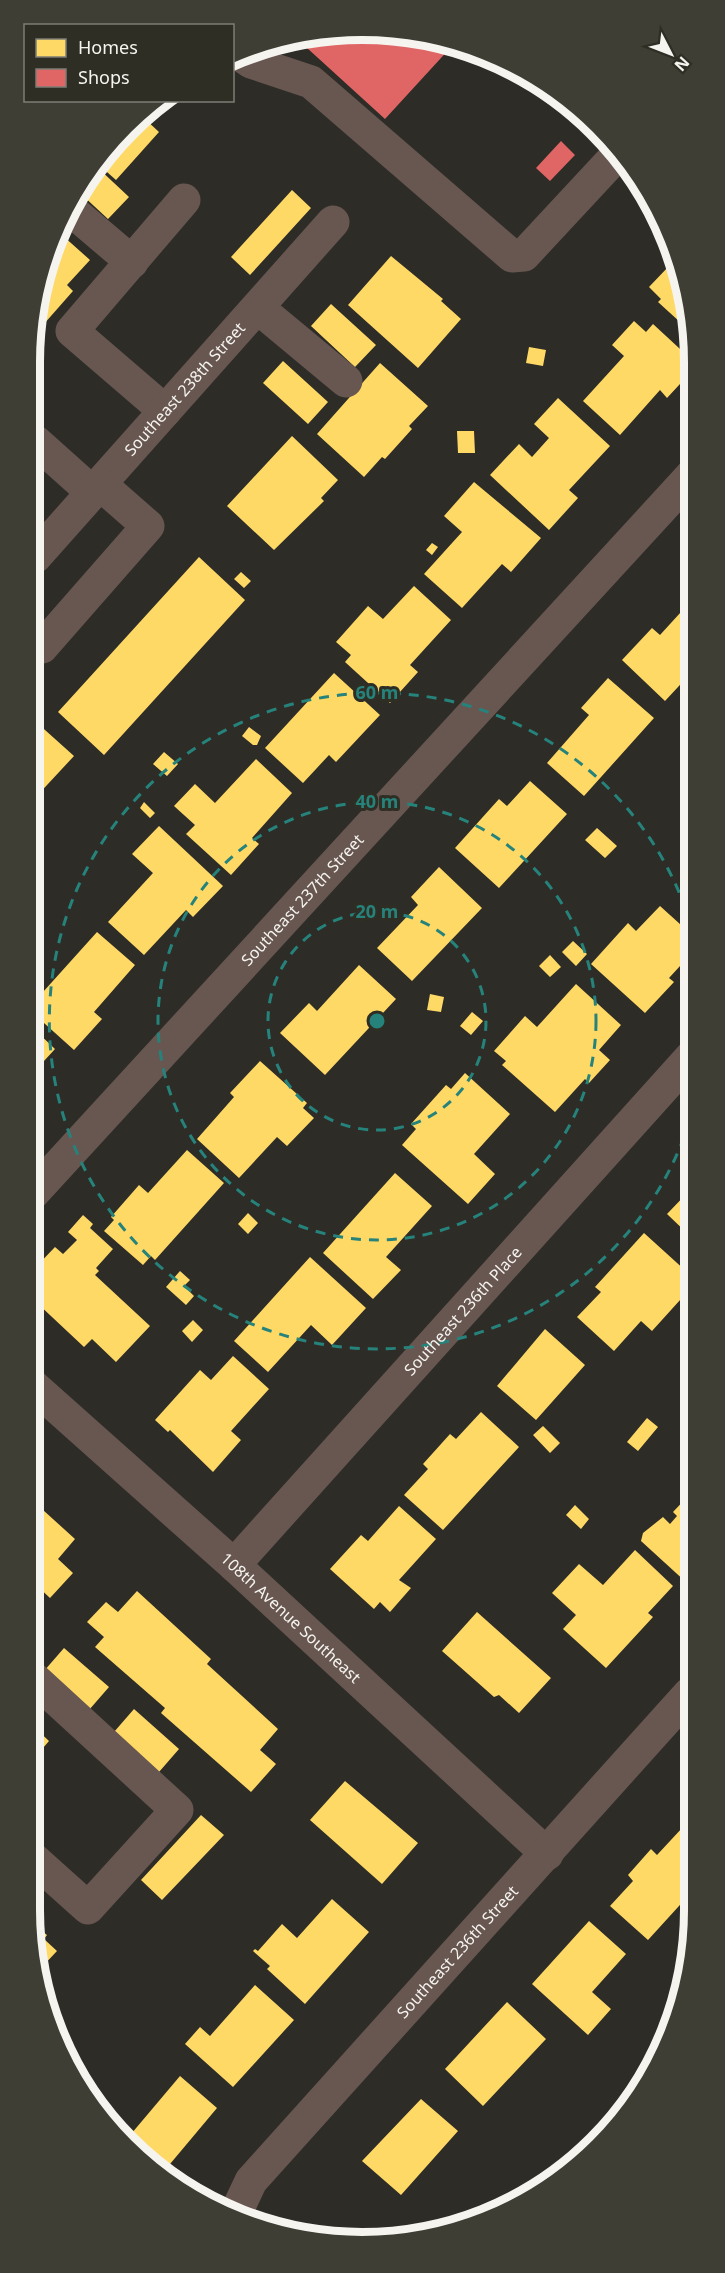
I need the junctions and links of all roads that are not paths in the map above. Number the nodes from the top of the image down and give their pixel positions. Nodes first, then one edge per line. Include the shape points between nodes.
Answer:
1 (249, 61) edge
2 (613, 160) edge
3 (184, 200) dead end
4 (77, 215) edge
5 (333, 222) dead end
6 (132, 262) junction
7 (258, 308) junction
8 (346, 381) dead end
9 (165, 411) junction
10 (40, 445) edge
11 (684, 484) edge
12 (97, 488) junction
13 (40, 551) edge
14 (40, 645) edge
15 (684, 1064) edge
16 (40, 1185) edge
17 (40, 1392) edge
18 (234, 1565) junction
19 (40, 1684) edge
20 (684, 1700) edge
21 (547, 1854) junction
22 (40, 1865) edge
23 (239, 2208) edge

1 - 2 street via 310,82 512,256 524,255
3 - 6 street
4 - 6 street
5 - 7 street, Southeast 238th Street
6 - 9 street via 72,331
7 - 8 street
7 - 9 street, Southeast 238th Street
9 - 12 street, Southeast 238th Street
10 - 12 street
11 - 16 street, Southeast 237th Street
12 - 13 street, Southeast 238th Street
12 - 14 street via 148,526
15 - 18 street, Southeast 236th Place
17 - 18 street, 108th Avenue Southeast
18 - 21 street, 108th Avenue Southeast
19 - 22 street via 177,1810 88,1908
20 - 21 street, Southeast 236th Street
21 - 23 street, Southeast 236th Street via 251,2181

